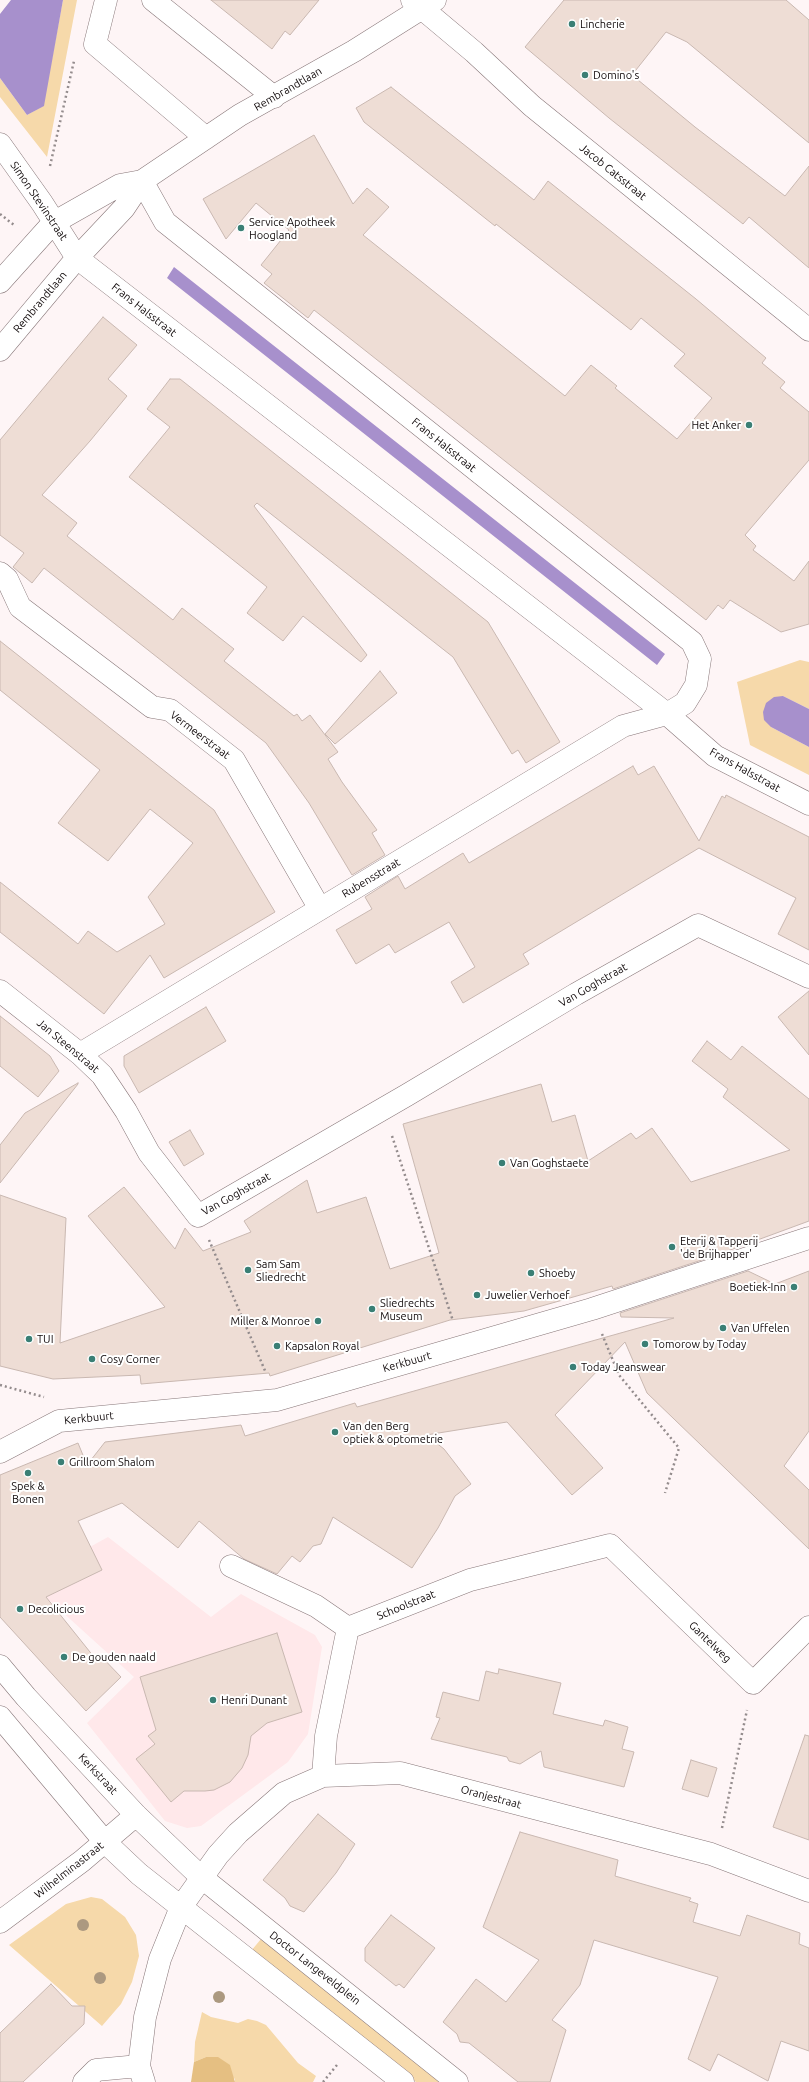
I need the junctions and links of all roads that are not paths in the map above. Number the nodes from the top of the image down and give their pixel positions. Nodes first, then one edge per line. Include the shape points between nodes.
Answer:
1 (106, 0) edge
2 (153, 0) edge
3 (423, 3) edge
4 (274, 97) junction
5 (206, 138) junction
6 (0, 144) edge
7 (142, 181) junction
8 (53, 223) junction
9 (77, 258) junction
10 (0, 282) edge
11 (809, 330) edge
12 (0, 350) edge
13 (0, 573) edge
14 (667, 714) junction
15 (809, 804) edge
16 (320, 909) junction
17 (809, 977) edge
18 (0, 991) edge
19 (80, 1054) junction
20 (126, 1111) joint
21 (809, 1238) edge
22 (0, 1452) edge
23 (610, 1545) joint
24 (231, 1566) dead end
25 (809, 1627) edge
26 (348, 1628) junction
27 (0, 1666) edge
28 (0, 1718) edge
29 (323, 1776) junction
30 (136, 1815) junction
31 (105, 1842) junction
32 (201, 1877) junction
33 (809, 1891) edge
34 (181, 1907) junction
35 (0, 1922) edge
36 (141, 2074) edge
37 (84, 2082) edge
38 (403, 2082) edge
39 (457, 2082) edge

1 - 5 street via 95,44
2 - 4 street
3 - 4 street, Rembrandtlaan
3 - 11 street, Jacob Catsstraat via 532,106
4 - 5 street, Rembrandtlaan via 240,115
5 - 7 street, Rembrandtlaan
6 - 8 street, Simon Stevinstraat via 42,203
7 - 8 street, Rembrandtlaan via 120,185
7 - 9 street, Rembrandtlaan via 124,208
7 - 14 street, Frans Halsstraat via 165,222 692,642 700,659 696,685 685,703
8 - 9 street, Simon Stevinstraat
8 - 10 street, Rembrandtlaan
9 - 12 street, Rembrandtlaan
9 - 14 street, Frans Halsstraat
13 - 16 street, Vermeerstraat via 7,579 20,607 152,707 170,710 234,760
14 - 15 street, Frans Halsstraat via 715,756
14 - 16 street, Rubensstraat via 623,726
16 - 19 street, Rubensstraat
17 - 20 street, Van Goghstraat via 698,925 198,1216 149,1153
18 - 19 street, Jan Steenstraat
19 - 20 street, Jan Steenstraat via 102,1075
21 - 22 street, Kerkbuurt via 592,1310 276,1400 59,1421
23 - 25 street, Gantelweg via 753,1683
23 - 26 street, Schoolstraat via 470,1580
24 - 26 street via 316,1606
26 - 29 street via 326,1736
27 - 30 street, Kerkstraat
28 - 31 street
29 - 32 street, Oranjestraat via 284,1792 238,1833
29 - 33 street, Oranjestraat via 400,1773 710,1854
30 - 31 street, Wilhelminastraat
30 - 32 street, Kerkstraat
31 - 34 street via 139,1874
31 - 35 street, Wilhelminastraat
32 - 34 street
32 - 39 street, Doctor Langeveldplein
34 - 36 street via 160,1959 148,2002
34 - 38 street
36 - 37 street via 96,2070

